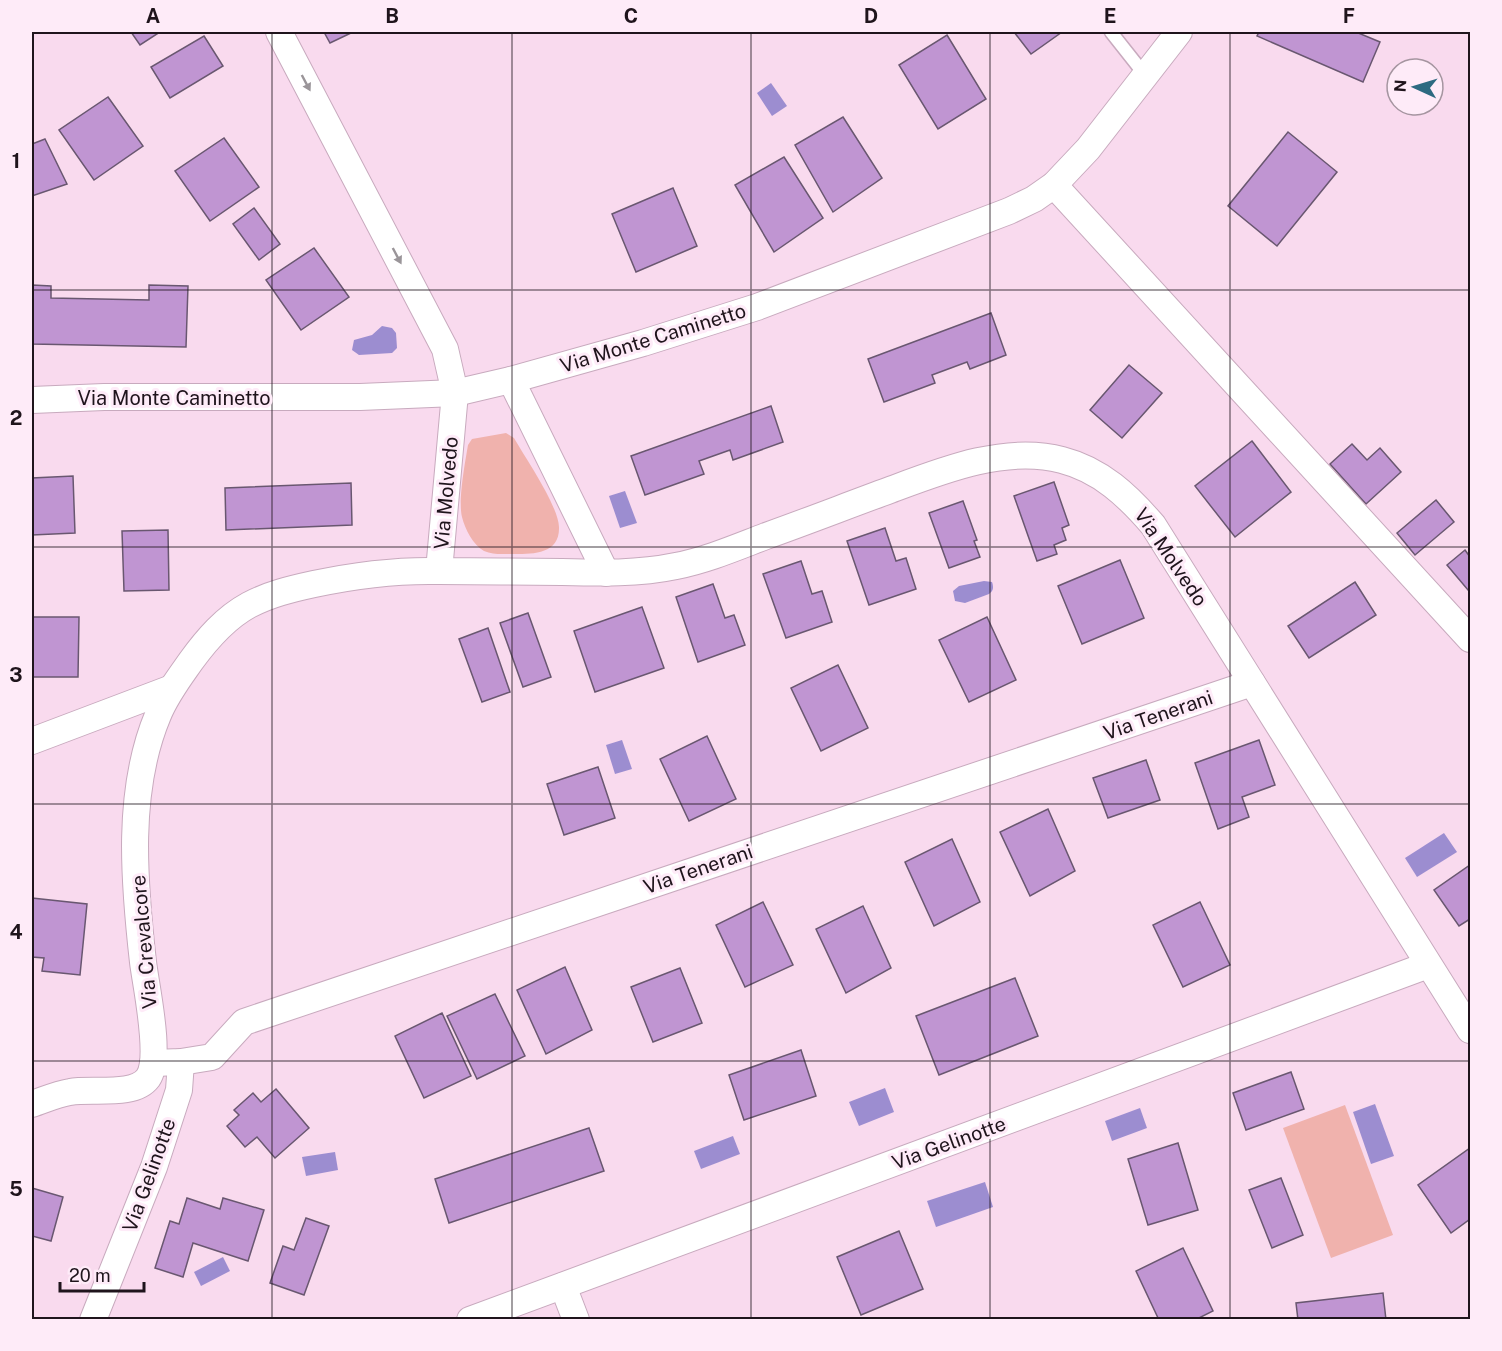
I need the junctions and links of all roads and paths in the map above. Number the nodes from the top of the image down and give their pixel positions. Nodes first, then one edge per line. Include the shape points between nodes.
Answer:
1 (279, 32) edge
2 (1111, 32) edge
3 (1179, 32) edge
4 (1145, 75) junction
5 (1054, 185) junction
6 (511, 380) junction
7 (455, 393) junction
8 (32, 400) edge
9 (440, 571) junction
10 (606, 573) junction
11 (1470, 639) edge
12 (1252, 683) junction
13 (172, 688) junction
14 (32, 741) edge
15 (1428, 965) junction
16 (1470, 1030) edge
17 (181, 1062) junction
18 (153, 1063) junction
19 (32, 1104) edge
20 (563, 1286) junction
21 (93, 1320) edge
22 (470, 1320) edge
23 (576, 1320) edge

1 -> 7 street, Via Molvedo via 445,349
2 - 4 lane
3 - 4 street, Via Monte Caminetto
4 - 5 street, Via Monte Caminetto
5 - 6 street, Via Monte Caminetto via 1009,211 757,307
5 - 11 street
6 - 7 street, Via Monte Caminetto
6 - 10 street
7 - 8 street, Via Monte Caminetto
7 - 9 street, Via Molvedo
9 - 10 street, Via Molvedo
9 - 13 street, Via Crevalcore via 372,573 274,593 249,605 220,627
10 - 12 street, Via Molvedo via 706,559 952,468 1013,456 1063,460 1110,482 1153,525
12 - 15 street, Via Molvedo
12 - 17 street, Via Tenerani via 244,1022 212,1057
13 - 14 street
13 - 18 street, Via Crevalcore via 147,746 137,817 139,914
15 - 16 street, Via Molvedo
15 - 20 street, Via Gelinotte
17 - 18 street, Via Tenerani
17 - 21 street, Via Gelinotte via 179,1090 154,1167
18 - 19 street via 150,1076 131,1088 68,1092
20 - 22 street, Via Gelinotte
20 - 23 street

